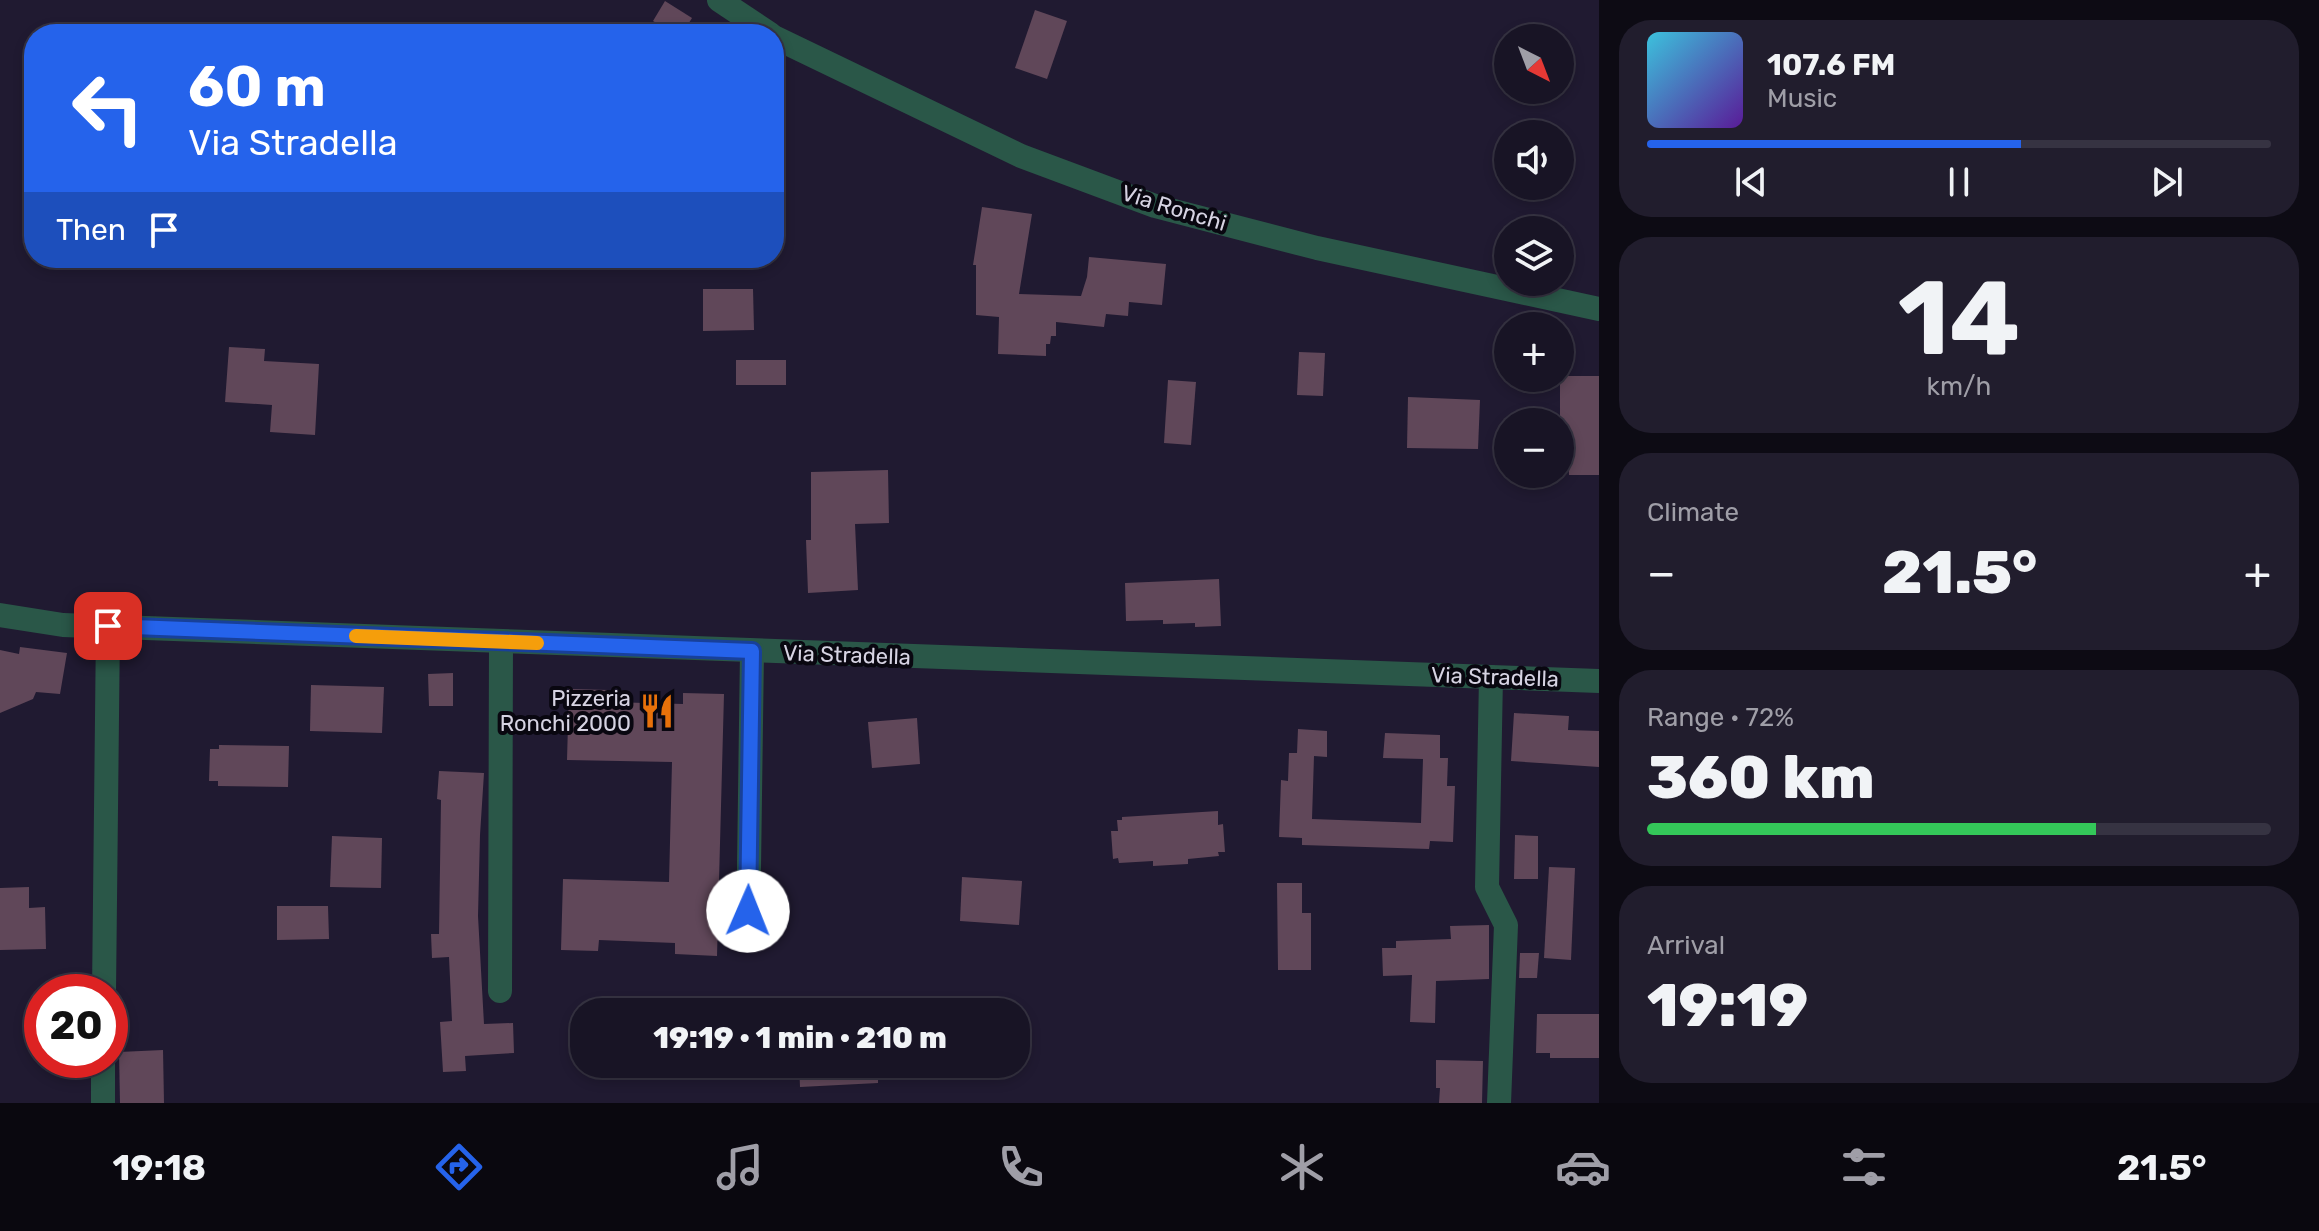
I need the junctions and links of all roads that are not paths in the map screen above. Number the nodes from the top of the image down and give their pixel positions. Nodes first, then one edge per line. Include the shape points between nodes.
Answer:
1 (719, 0) edge
2 (755, 24) edge
3 (784, 41) edge
4 (1599, 309) edge
5 (0, 615) edge
6 (108, 626) junction
7 (501, 641) junction
8 (752, 651) junction
9 (1491, 677) junction
10 (1599, 681) edge
11 (748, 940) dead end
12 (104, 974) edge
13 (500, 991) dead end
14 (103, 1078) edge
15 (103, 1103) edge
16 (1499, 1103) edge

1 - 2 street, Via Ronchi
3 - 4 street, Via Ronchi via 1021,156 1155,206 1317,248
5 - 6 street, Via Stradella
6 - 7 street, Via Stradella
6 - 12 street
7 - 8 street, Via Stradella
7 - 13 street
8 - 9 street, Via Stradella
8 - 11 street
9 - 10 street, Via Stradella
9 - 16 street via 1487,887 1506,925
14 - 15 street

